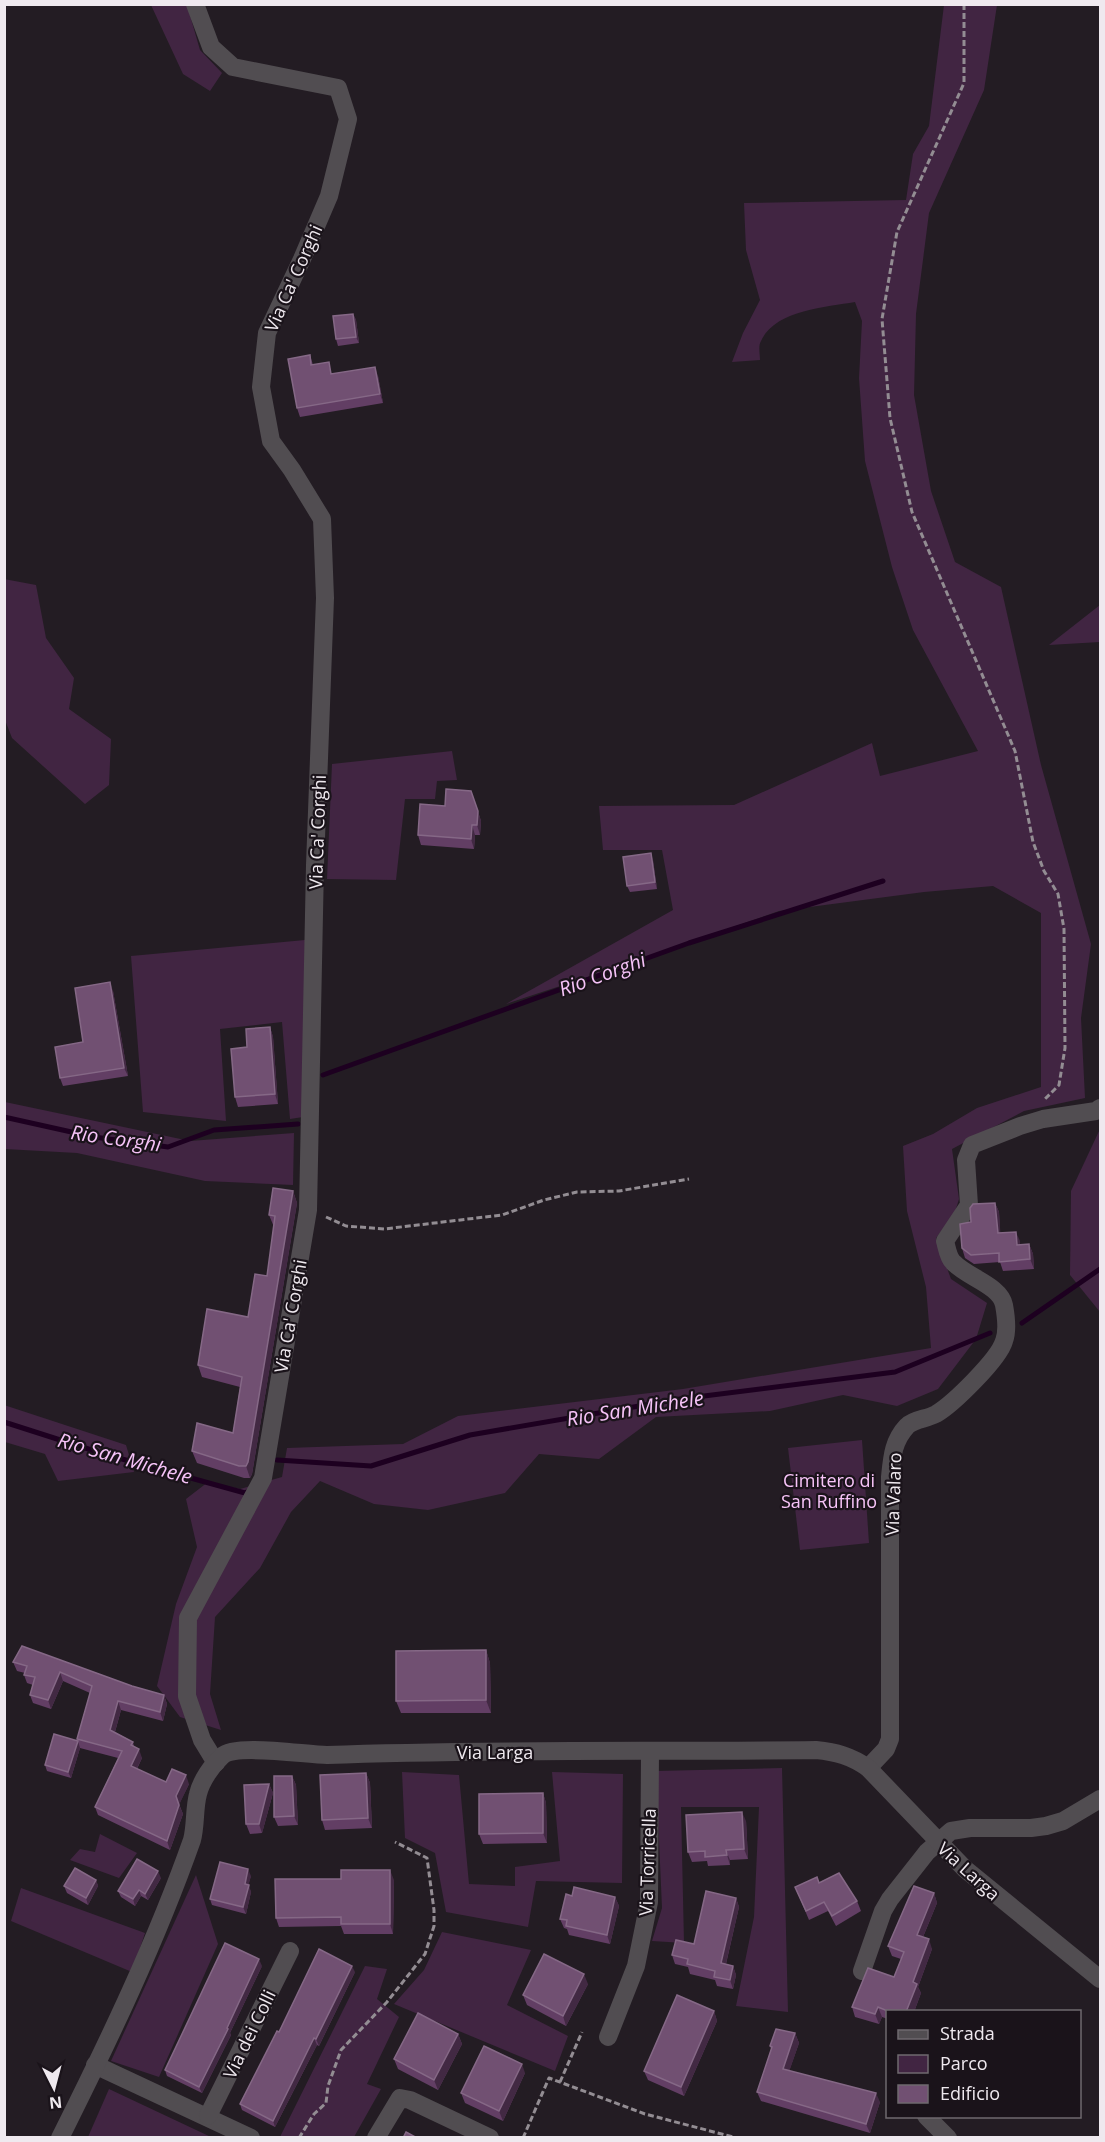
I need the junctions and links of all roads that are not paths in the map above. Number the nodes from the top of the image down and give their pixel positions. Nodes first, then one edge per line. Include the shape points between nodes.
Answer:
1 (195, 4) edge
2 (1101, 1108) edge
3 (650, 1752) junction
4 (216, 1763) junction
5 (867, 1768) junction
6 (1101, 1799) edge
7 (938, 1843) junction
8 (290, 1951) dead end
9 (862, 1971) dead end
10 (1101, 1978) edge
11 (608, 2037) dead end
12 (95, 2065) junction
13 (208, 2116) junction
14 (928, 2118) edge
15 (60, 2138) edge
16 (251, 2138) edge
17 (376, 2138) edge
18 (490, 2138) edge
19 (948, 2138) edge

1 - 4 street, Via Ca' Corghi via 211,47 233,67 338,88 348,119 329,196 267,333 261,387 271,441 322,519 325,597 308,1210 263,1478 188,1618 187,1696 202,1740
2 - 5 street, Via Valaro via 1020,1126 972,1145 966,1160 969,1205 945,1241 951,1260 964,1273 989,1285 1004,1302 1006,1332 1004,1343 991,1362 966,1389 937,1413 908,1425 893,1447 890,1739 886,1749
3 - 4 street, Via Larga via 322,1755 245,1749 225,1753
3 - 5 street, Via Larga via 816,1750 855,1758
3 - 11 street, Via Torricella via 650,1902 636,1966
4 - 12 street via 198,1792 194,1834 182,1868 135,1982
5 - 7 street, Via Larga
6 - 7 street via 1063,1821 1046,1826 959,1828
7 - 9 street via 890,1899
7 - 10 street, Via Larga via 987,1889
8 - 13 street, Via dei Colli
12 - 13 street
12 - 15 street
13 - 16 street
14 - 19 street
17 - 18 street via 400,2098

